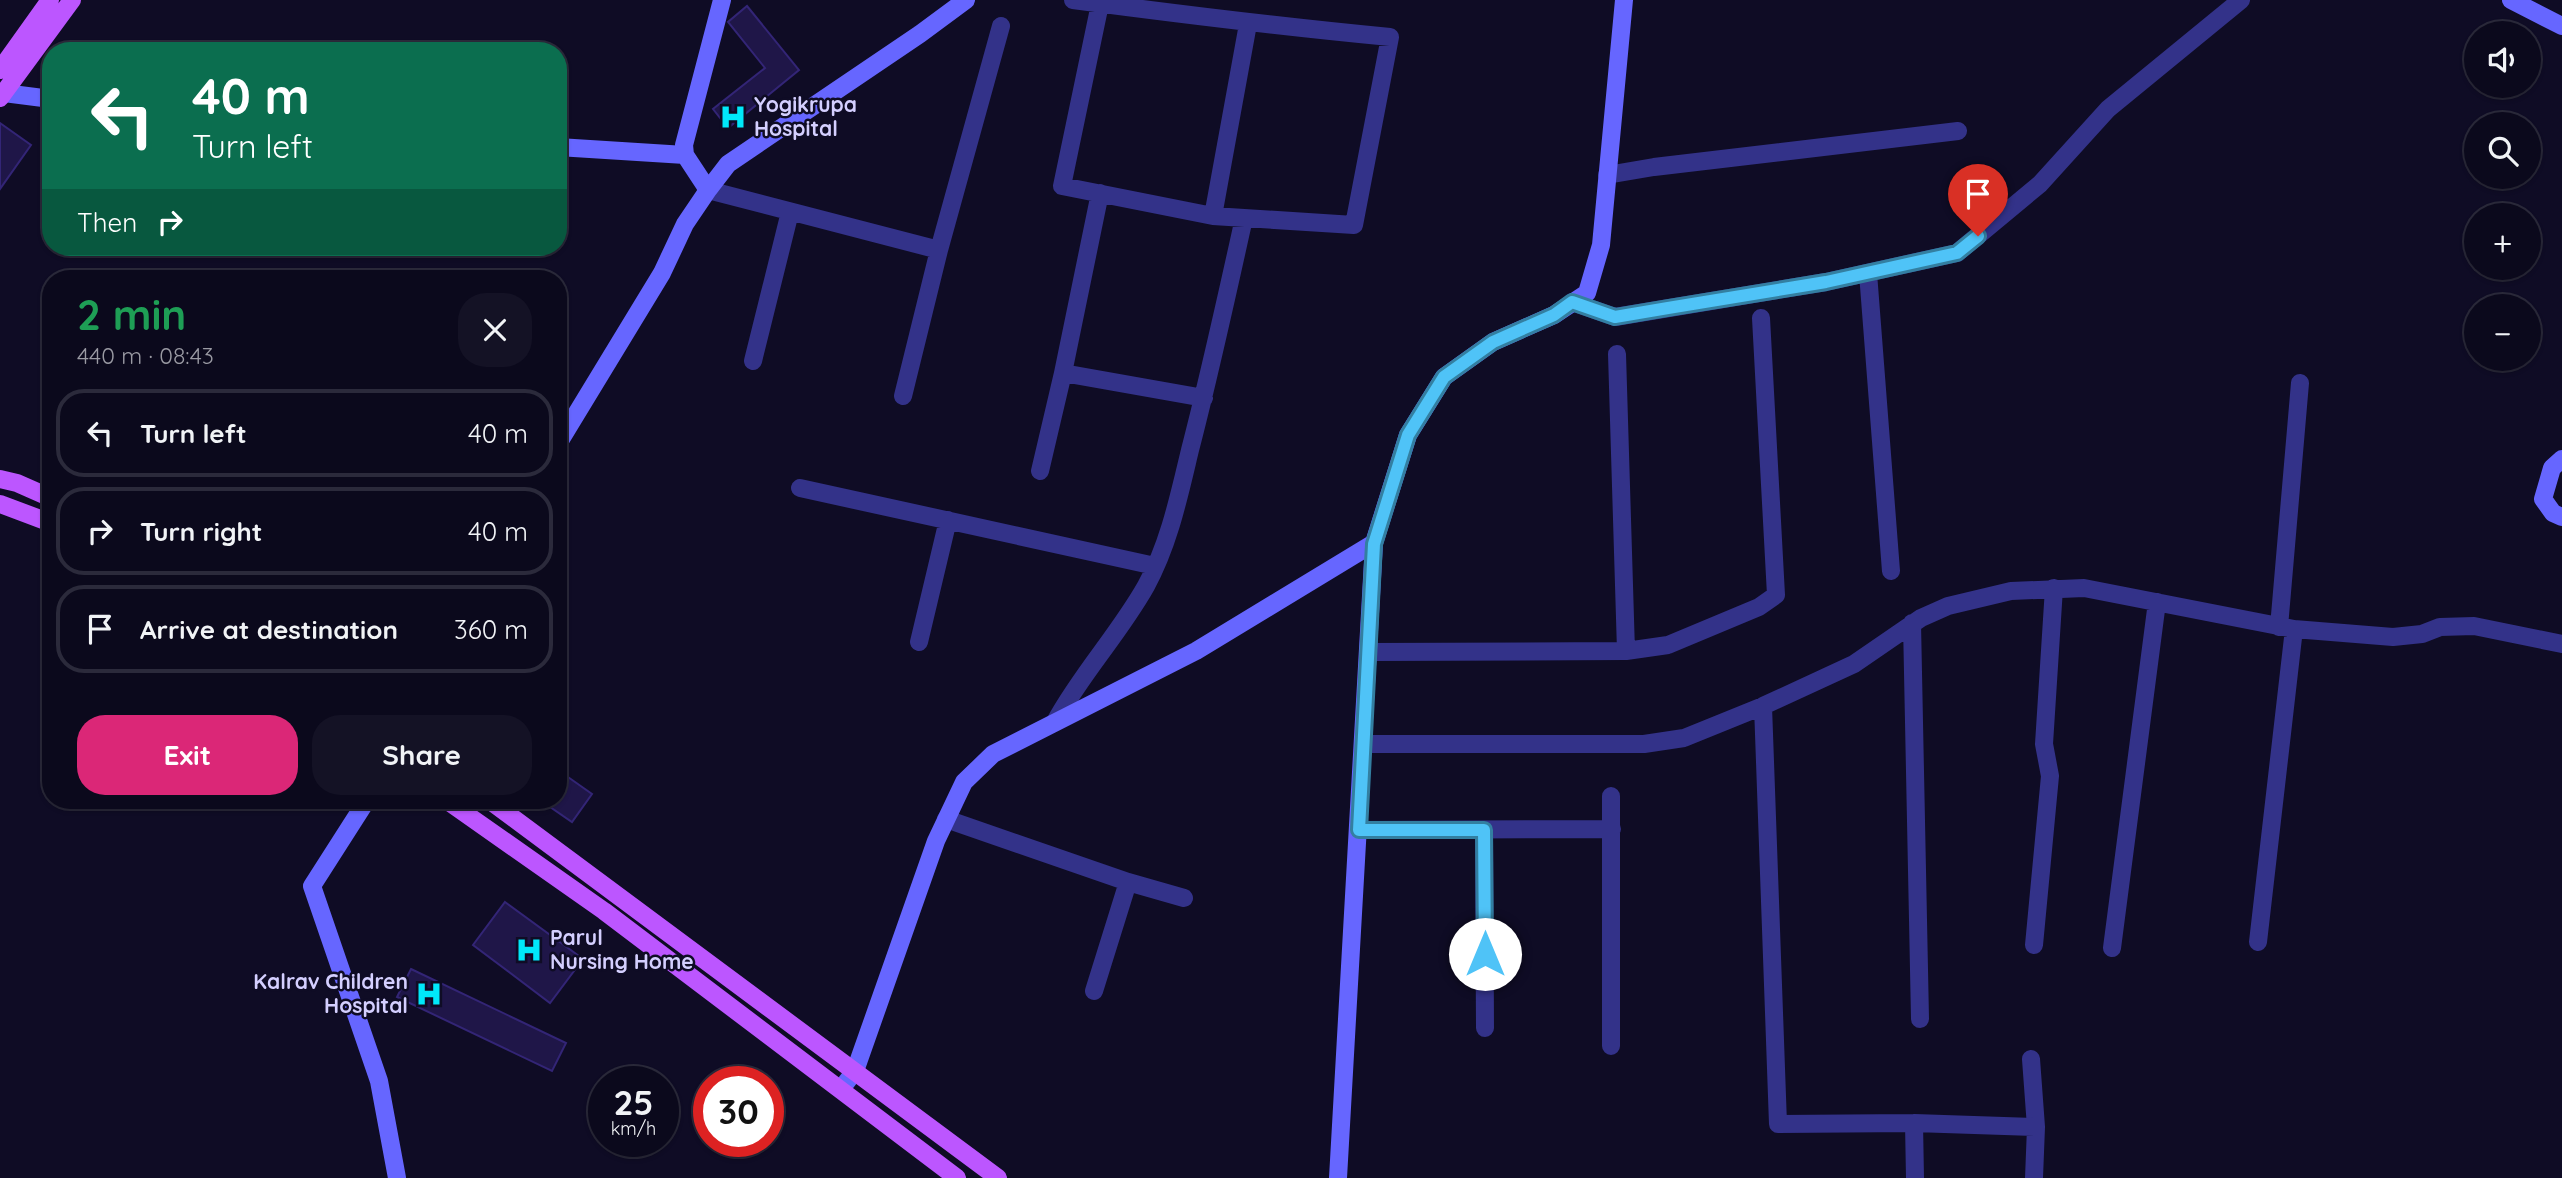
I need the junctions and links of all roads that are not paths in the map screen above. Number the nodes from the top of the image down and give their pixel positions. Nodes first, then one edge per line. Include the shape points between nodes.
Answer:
1 (50, 0) edge
2 (72, 0) edge
3 (722, 0) edge
4 (966, 0) edge
5 (1073, 0) edge
6 (1624, 0) edge
7 (2241, 0) edge
8 (2511, 0) edge
9 (1100, 4) junction
10 (1248, 24) junction
11 (1001, 26) dead end
12 (2562, 26) edge
13 (0, 70) edge
14 (1, 93) edge
15 (42, 98) edge
16 (1958, 131) dead end
17 (567, 148) edge
18 (685, 155) junction
19 (1607, 176) junction
20 (708, 190) junction
21 (1100, 193) junction
22 (790, 212) junction
23 (1213, 216) junction
24 (1244, 218) junction
25 (939, 250) junction
26 (1868, 272) junction
27 (1572, 302) junction
28 (1761, 318) dead end
29 (1617, 354) dead end
30 (753, 361) dead end
31 (1063, 373) junction
32 (2300, 383) dead end
33 (903, 396) dead end
34 (1204, 398) junction
35 (567, 429) edge
36 (2562, 459) edge
37 (1040, 471) dead end
38 (0, 479) edge
39 (800, 488) dead end
40 (42, 494) edge
41 (0, 504) edge
42 (2562, 517) edge
43 (42, 520) edge
44 (948, 520) junction
45 (1374, 544) junction
46 (1155, 566) junction
47 (1891, 571) dead end
48 (2054, 588) junction
49 (2157, 602) junction
50 (1912, 623) junction
51 (2287, 628) junction
52 (919, 642) dead end
53 (2562, 644) edge
54 (1626, 651) junction
55 (1369, 652) junction
56 (1763, 706) junction
57 (1055, 722) junction
58 (1364, 744) junction
59 (1611, 796) dead end
60 (361, 809) edge
61 (459, 809) edge
62 (501, 809) edge
63 (946, 819) junction
64 (1612, 829) junction
65 (1359, 830) junction
66 (1484, 830) junction
67 (1128, 882) junction
68 (1184, 898) dead end
69 (2258, 942) dead end
70 (2034, 945) dead end
71 (2112, 948) dead end
72 (1094, 991) dead end
73 (1920, 1019) dead end
74 (1485, 1028) dead end
75 (1611, 1046) dead end
76 (2031, 1059) dead end
77 (855, 1070) junction
78 (841, 1089) junction
79 (1913, 1123) junction
80 (2036, 1128) junction
81 (397, 1178) edge
82 (957, 1178) edge
83 (998, 1178) edge
84 (1338, 1178) edge
85 (1915, 1178) edge
86 (2034, 1178) edge

1 - 13 main road
2 - 14 main road
3 - 18 main road
4 - 20 main road via 728,164
5 - 9 street
6 - 19 main road
7 - 26 street via 2108,109 2040,184 1957,253
8 - 12 main road
9 - 10 street
9 - 21 street via 1062,186
10 - 23 street
10 - 24 street via 1390,37 1354,225
11 - 25 street
14 - 15 main road
16 - 19 street
17 - 18 main road
18 - 20 main road
19 - 27 main road via 1601,245 1587,293
20 - 22 street
20 - 35 main road
21 - 23 street
21 - 31 street
22 - 25 street
22 - 30 street
23 - 24 street
24 - 34 street
25 - 33 street
26 - 27 street via 1615,317
26 - 47 street
27 - 45 main road via 1493,342 1444,377 1408,435
28 - 54 street via 1776,595 1759,607 1668,645
29 - 54 street
31 - 34 street
31 - 37 street
32 - 51 street
34 - 46 street
36 - 42 main road via 2553,468 2543,499
38 - 40 main road
39 - 44 street
41 - 43 main road
44 - 46 street
44 - 52 street
45 - 55 main road
45 - 57 main road via 1196,651
46 - 57 street via 1123,623 1072,690
48 - 49 street via 2084,588
48 - 50 street via 1966,601
48 - 70 street via 2044,744 2050,776
49 - 51 street
49 - 71 street
50 - 56 street via 1854,664
50 - 73 street
51 - 53 street via 2393,636 2474,626
51 - 69 street
54 - 55 street
55 - 58 main road
56 - 58 street via 1684,738 1644,744
56 - 79 street via 1778,1124
57 - 63 main road via 993,754 964,782
58 - 65 main road
59 - 64 street
60 - 81 main road via 312,886 379,1081
61 - 78 main road via 604,911
62 - 77 main road
63 - 67 street
63 - 77 main road
64 - 66 street
64 - 75 street
65 - 66 street
65 - 84 main road
66 - 74 street
67 - 68 street
67 - 72 street
76 - 80 street
77 - 78 main road
77 - 83 main road
78 - 82 main road
79 - 80 street
79 - 85 street
80 - 86 street

